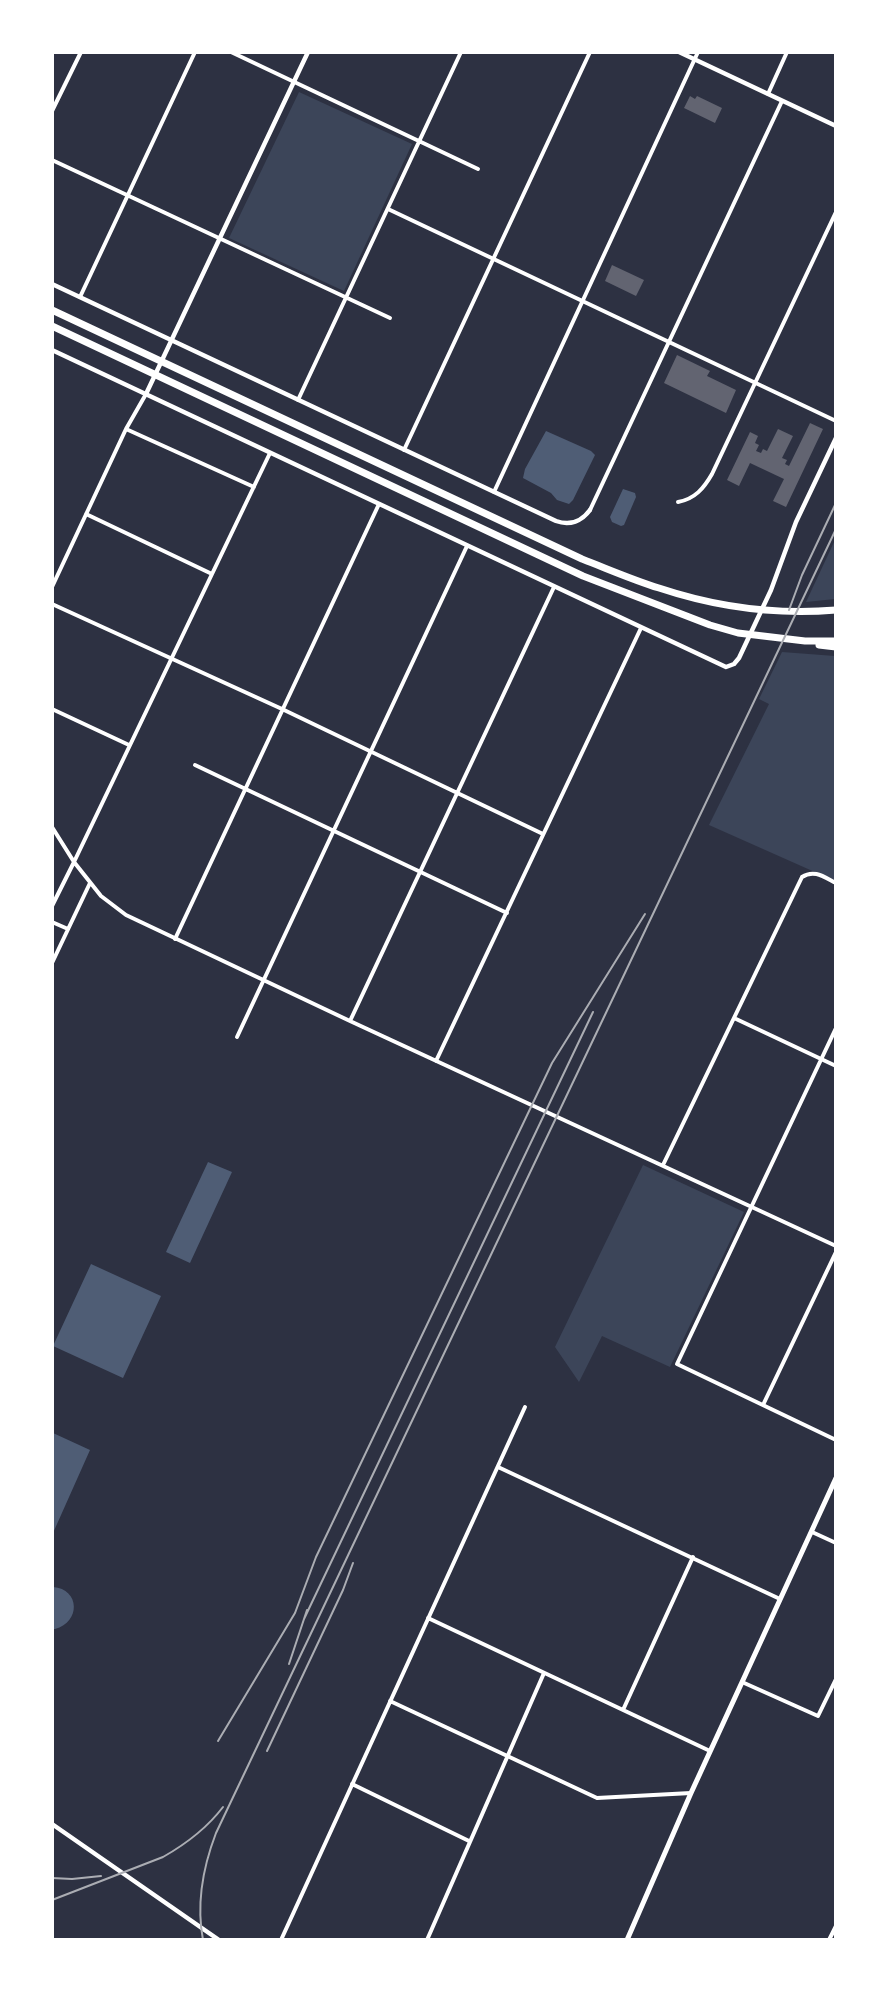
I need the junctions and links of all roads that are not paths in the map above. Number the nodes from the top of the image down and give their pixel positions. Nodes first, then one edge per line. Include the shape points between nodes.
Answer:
1 (81, 52) edge
2 (195, 52) edge
3 (231, 52) edge
4 (308, 52) edge
5 (461, 52) edge
6 (590, 52) edge
7 (679, 52) edge
8 (698, 52) edge
9 (787, 52) edge
10 (695, 60) junction
11 (294, 82) junction
12 (768, 94) junction
13 (782, 101) junction
14 (52, 111) edge
15 (836, 126) edge
16 (419, 141) junction
17 (52, 160) edge
18 (478, 168) dead end
19 (129, 195) junction
20 (388, 209) junction
21 (836, 212) edge
22 (220, 238) junction
23 (494, 258) junction
24 (52, 284) edge
25 (80, 297) junction
26 (345, 297) junction
27 (582, 300) junction
28 (52, 310) edge
29 (390, 318) dead end
30 (52, 326) edge
31 (171, 340) junction
32 (669, 341) junction
33 (53, 352) edge
34 (756, 382) junction
35 (146, 394) junction
36 (298, 400) junction
37 (836, 421) edge
38 (126, 429) junction
39 (836, 438) edge
40 (404, 450) junction
41 (270, 453) junction
42 (254, 487) junction
43 (494, 492) junction
44 (678, 502) dead end
45 (379, 504) junction
46 (590, 510) joint
47 (87, 514) junction
48 (467, 546) junction
49 (212, 574) junction
50 (554, 586) junction
51 (52, 587) edge
52 (52, 604) edge
53 (836, 610) edge
54 (641, 628) junction
55 (835, 644) edge
56 (170, 659) junction
57 (52, 709) edge
58 (282, 709) junction
59 (129, 745) junction
60 (371, 751) junction
61 (195, 765) dead end
62 (245, 789) junction
63 (457, 794) junction
64 (52, 827) edge
65 (333, 830) junction
66 (543, 834) junction
67 (74, 862) junction
68 (421, 871) junction
69 (90, 883) junction
70 (836, 883) edge
71 (52, 906) edge
72 (507, 913) junction
73 (52, 922) edge
74 (68, 929) junction
75 (175, 939) junction
76 (52, 963) edge
77 (264, 981) junction
78 (734, 1018) junction
79 (350, 1022) junction
80 (836, 1028) edge
81 (237, 1036) dead end
82 (821, 1059) junction
83 (436, 1061) junction
84 (836, 1066) edge
85 (663, 1165) junction
86 (750, 1207) junction
87 (836, 1246) edge
88 (836, 1252) edge
89 (763, 1405) junction
90 (525, 1407) dead end
91 (836, 1440) edge
92 (498, 1467) junction
93 (836, 1478) edge
94 (811, 1531) junction
95 (836, 1543) edge
96 (693, 1557) junction
97 (780, 1599) junction
98 (428, 1618) junction
99 (544, 1673) junction
100 (836, 1679) edge
101 (742, 1682) junction
102 (390, 1701) junction
103 (623, 1710) junction
104 (710, 1751) junction
105 (506, 1757) junction
106 (352, 1784) junction
107 (691, 1793) junction
108 (52, 1824) edge
109 (469, 1840) junction
110 (836, 1926) edge
111 (219, 1940) edge
112 (281, 1940) edge
113 (427, 1940) edge
114 (627, 1940) edge
115 (829, 1940) edge

1 - 14 street
2 - 19 street
3 - 11 street
4 - 11 street
5 - 16 street
6 - 23 street
7 - 10 street
8 - 10 street
9 - 12 street
10 - 12 street
10 - 27 street
11 - 16 street
11 - 22 street
12 - 13 street
13 - 15 street
13 - 32 street
16 - 18 street
16 - 20 street
17 - 19 street
19 - 22 street
19 - 25 street
20 - 23 street
20 - 26 street
21 - 34 street
22 - 26 street
22 - 31 street
23 - 27 street
23 - 40 street
24 - 25 street
25 - 31 street
26 - 29 street
26 - 36 street
27 - 32 street
27 - 43 street
28 - 53 highway via 582,559 659,588 752,610
30 - 55 highway via 583,576 738,633
31 - 35 street
31 - 36 street
32 - 34 street
32 - 46 street
33 - 35 street
34 - 37 street
34 - 44 street via 708,482 691,498
35 - 38 street
35 - 41 street
36 - 40 street
38 - 42 street
38 - 47 street
39 - 54 street via 796,522 771,590 734,664 726,666
40 - 43 street
41 - 42 street
41 - 45 street
42 - 49 street
43 - 46 street via 562,523 581,519
45 - 48 street
45 - 58 street
47 - 49 street
47 - 51 street
48 - 50 street
48 - 60 street
49 - 56 street
50 - 54 street
50 - 63 street
52 - 56 street
54 - 66 street
56 - 58 street
56 - 59 street
57 - 59 street
58 - 60 street
58 - 62 street
59 - 67 street
60 - 63 street
60 - 65 street
61 - 62 street
62 - 65 street
62 - 75 street
63 - 66 street
63 - 68 street
64 - 67 street
65 - 68 street
65 - 77 street
66 - 72 street
67 - 69 street
67 - 71 street
68 - 72 street
68 - 79 street
69 - 74 street
69 - 75 street via 120,912
70 - 78 street via 816,874 802,876
72 - 83 street
73 - 74 street
74 - 76 street
75 - 77 street
77 - 79 street
77 - 81 street
78 - 82 street
78 - 85 street
79 - 83 street
80 - 82 street
82 - 84 street
82 - 86 street
83 - 85 street
85 - 86 street
86 - 87 street
86 - 89 street via 677,1364
88 - 89 street
89 - 91 street
90 - 92 street
92 - 96 street
92 - 98 street
93 - 94 main road
94 - 95 street
94 - 97 main road
96 - 97 street
96 - 103 street
97 - 101 main road
98 - 99 street
98 - 102 street
99 - 103 street
99 - 105 street
100 - 101 street via 818,1716
101 - 104 main road
102 - 105 street
102 - 106 street
103 - 104 street
104 - 107 main road
105 - 107 street via 597,1798
105 - 109 street
106 - 109 street
106 - 112 street
107 - 114 main road
108 - 111 street
109 - 113 street
110 - 115 street

